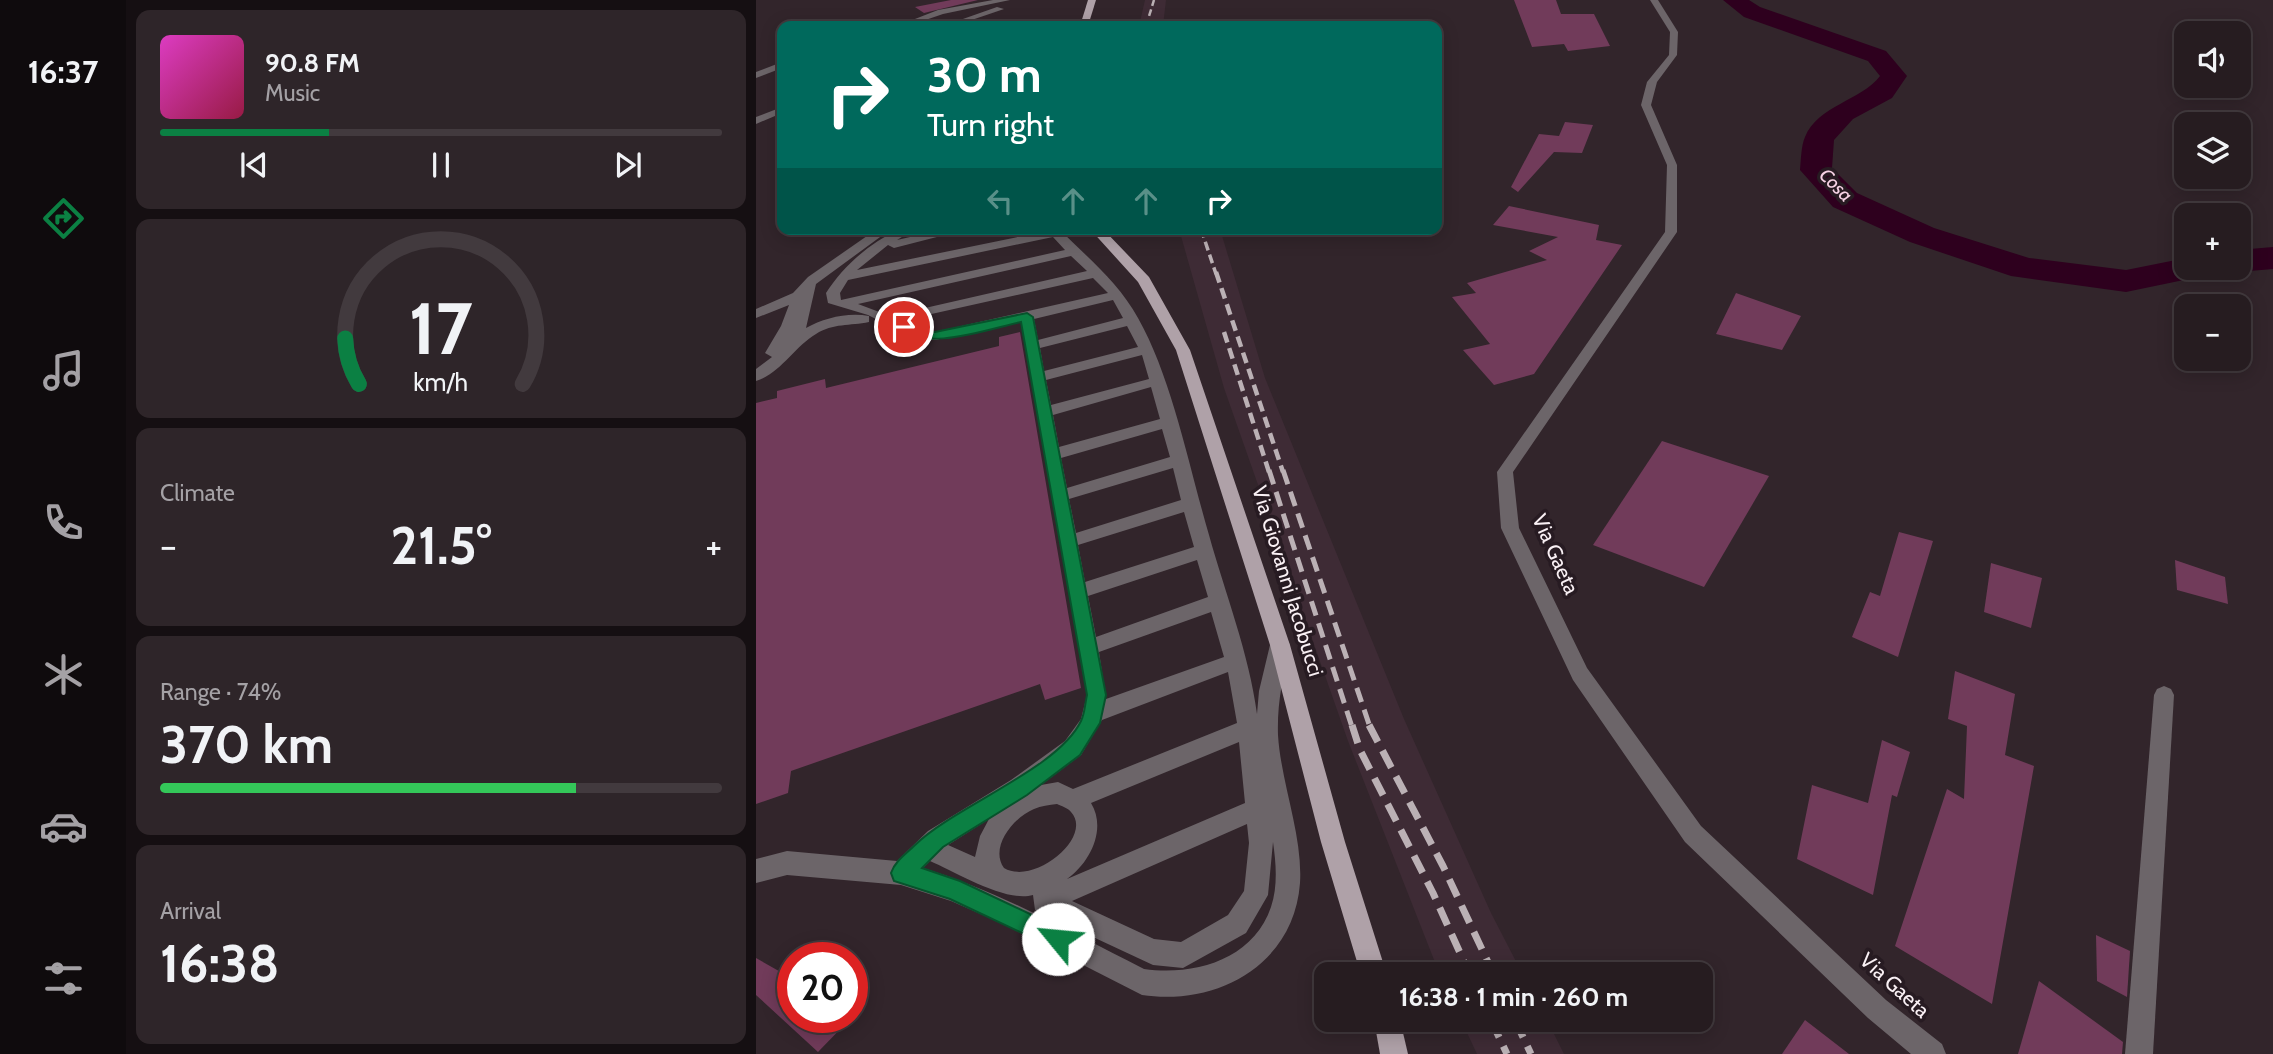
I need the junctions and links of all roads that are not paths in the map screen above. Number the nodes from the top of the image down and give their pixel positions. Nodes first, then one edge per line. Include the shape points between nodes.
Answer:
1 (1006, 0) edge
2 (1092, 0) edge
3 (1654, 0) edge
4 (915, 21) edge
5 (963, 21) edge
6 (1086, 21) edge
7 (777, 68) edge
8 (756, 75) edge
9 (777, 112) edge
10 (756, 121) edge
11 (900, 235) edge
12 (1036, 235) edge
13 (1058, 235) edge
14 (1102, 235) edge
15 (879, 237) edge
16 (1076, 251) junction
17 (1097, 273) junction
18 (840, 278) junction
19 (810, 284) junction
20 (1117, 295) junction
21 (798, 296) junction
22 (840, 305) junction
23 (756, 314) edge
24 (1027, 317) junction
25 (886, 320) junction
26 (1133, 320) junction
27 (1032, 346) junction
28 (1147, 349) junction
29 (785, 353) junction
30 (756, 366) edge
31 (756, 376) edge
32 (1038, 377) junction
33 (1157, 381) junction
34 (1044, 411) junction
35 (1169, 422) junction
36 (1052, 455) junction
37 (1180, 460) junction
38 (1060, 496) junction
39 (1192, 503) junction
40 (1068, 542) junction
41 (1205, 550) junction
42 (1078, 592) junction
43 (1219, 601) junction
44 (1280, 645) junction
45 (1088, 648) junction
46 (1235, 661) junction
47 (2164, 695) dead end
48 (1092, 714) junction
49 (1248, 728) junction
50 (1075, 799) junction
51 (1012, 809) junction
52 (1257, 809) junction
53 (932, 844) junction
54 (756, 871) edge
55 (901, 873) junction
56 (995, 877) junction
57 (1046, 890) junction
58 (1370, 962) edge
59 (1390, 1032) edge
60 (1396, 1053) edge
61 (1932, 1054) edge
62 (2139, 1054) edge

1 - 4 street
1 - 5 street via 1004,7
2 - 6 main road
3 - 61 street, Via Gaeta via 1674,32 1673,55 1652,82 1646,105 1672,166 1671,232 1505,472 1510,528 1580,674 1693,834 1877,1009
7 - 8 street
9 - 10 street
11 - 15 street
12 - 18 street
13 - 16 street
14 - 44 main road, Via Giovanni Jacobucci via 1144,280 1183,351
15 - 18 street
15 - 19 street
16 - 17 street
16 - 22 street
17 - 20 street
17 - 25 street
18 - 22 street via 833,293
19 - 21 street
19 - 29 street via 799,334
20 - 24 street
20 - 26 street
21 - 23 street
21 - 30 street via 775,351
22 - 25 street via 873,312
24 - 25 street via 935,336 917,336
24 - 27 street
25 - 29 street via 824,322
26 - 27 street
26 - 28 street
27 - 32 street
28 - 32 street
28 - 33 street
29 - 31 street
32 - 34 street
33 - 34 street
33 - 35 street
34 - 36 street
35 - 36 street
35 - 37 street
36 - 38 street
37 - 38 street
37 - 39 street
38 - 40 street
39 - 40 street
39 - 41 street
40 - 42 street
41 - 42 street
41 - 43 street
42 - 45 street
43 - 45 street
43 - 46 street
44 - 55 street via 1268,697 1270,767 1288,883 1283,910 1269,936 1233,968 1212,980 1186,986 1164,988 1142,982 1008,913
44 - 58 main road, Via Giovanni Jacobucci
45 - 48 street via 1097,695
46 - 48 street
46 - 49 street
47 - 62 street
48 - 53 street via 1091,723 1073,748
49 - 50 street
49 - 52 street
50 - 51 street via 1058,793 1041,795
50 - 57 street via 1087,816 1087,831 1081,847
51 - 53 street
51 - 56 street via 989,839 986,856
52 - 57 street
52 - 57 street via 1261,843 1256,895 1237,924 1183,955 1153,952
53 - 55 street
53 - 56 street
54 - 55 street via 787,863
56 - 57 street via 1013,886
59 - 60 main road

